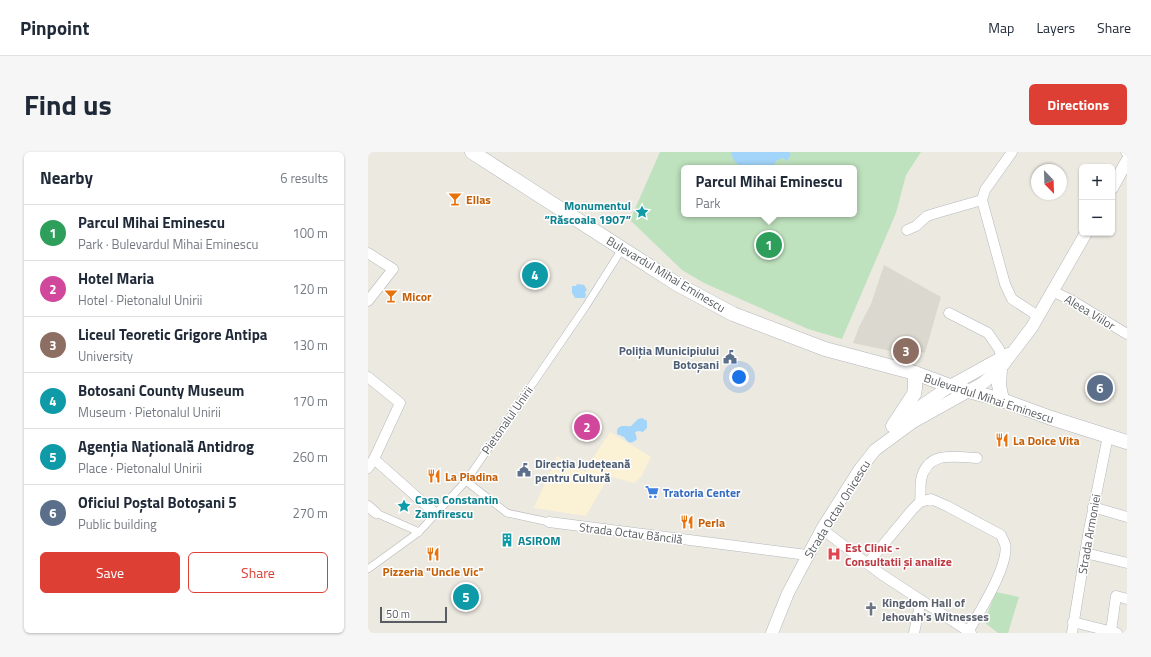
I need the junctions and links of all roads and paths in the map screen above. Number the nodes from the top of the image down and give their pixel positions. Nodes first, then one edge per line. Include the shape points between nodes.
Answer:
1 (472, 152) edge
2 (1012, 152) edge
3 (1127, 161) edge
4 (1115, 183) edge
5 (982, 200) junction
6 (907, 230) dead end
7 (1084, 236) edge
8 (622, 249) junction
9 (368, 253) edge
10 (1052, 290) junction
11 (368, 301) edge
12 (949, 313) dead end
13 (1038, 316) junction
14 (1127, 334) edge
15 (1001, 364) junction
16 (914, 373) junction
17 (368, 377) edge
18 (950, 386) junction
19 (969, 392) junction
20 (1002, 400) junction
21 (893, 426) junction
22 (1108, 436) junction
23 (1127, 442) edge
24 (875, 450) junction
25 (977, 458) dead end
26 (371, 463) edge
27 (466, 481) junction
28 (920, 502) junction
29 (1093, 507) junction
30 (372, 509) edge
31 (436, 514) junction
32 (1127, 516) edge
33 (550, 522) joint
34 (822, 529) junction
35 (420, 532) junction
36 (1085, 553) junction
37 (807, 555) junction
38 (868, 563) junction
39 (1127, 563) edge
40 (368, 569) edge
41 (1127, 599) edge
42 (921, 600) junction
43 (1073, 622) junction
44 (969, 632) edge
45 (1114, 632) edge
46 (772, 633) edge
47 (914, 633) edge
48 (1072, 633) edge

1 - 8 main road, Bulevardul Mihai Eminescu
2 - 5 street via 984,190
3 - 4 street
5 - 6 street via 927,216
5 - 13 street via 1008,293 1012,299
7 - 10 street, Strada Octav Onicescu
8 - 16 main road, Bulevardul Mihai Eminescu via 732,314 825,349
8 - 27 street, Pietonalul Unirii
9 - 11 street via 393,269
10 - 13 street, Strada Octav Onicescu
10 - 14 street, Aleea Viilor
12 - 15 street via 988,333 999,349
13 - 15 street, Strada Octav Onicescu via 1026,336
15 - 18 street via 975,371
15 - 19 street, Strada Octav Onicescu via 983,383
15 - 20 main road via 999,385
16 - 18 main road, Bulevardul Mihai Eminescu
16 - 21 main road via 914,394
17 - 26 street via 400,403
18 - 19 main road, Bulevardul Mihai Eminescu
18 - 21 street
19 - 20 main road, Bulevardul Mihai Eminescu
19 - 24 street, Strada Octav Onicescu via 913,422
20 - 22 main road, Bulevardul Mihai Eminescu
21 - 24 street
22 - 23 main road, Bulevardul Mihai Eminescu
22 - 29 street, Strada Armoniei
24 - 34 street, Strada Octav Onicescu
25 - 28 street via 945,456 932,461 921,480
26 - 31 street
27 - 31 street, Pietonalul Unirii
27 - 33 street, Strada Octav Băncilă via 507,513
28 - 38 street
28 - 44 street via 931,499 947,506 1001,535 1005,544 1004,557 994,588
29 - 32 street
29 - 36 street, Strada Armoniei
30 - 35 street
31 - 35 street, Pietonalul Unirii
33 - 37 street, Strada Octav Băncilă
34 - 37 street, Strada Octav Onicescu
34 - 38 street
35 - 40 street, Pietonalul Unirii
36 - 39 street
36 - 43 street, Strada Armoniei
37 - 46 street, Strada Octav Onicescu
38 - 42 street
41 - 45 street via 1116,596
42 - 44 street
42 - 47 street
43 - 45 street
43 - 48 street, Strada Armoniei

